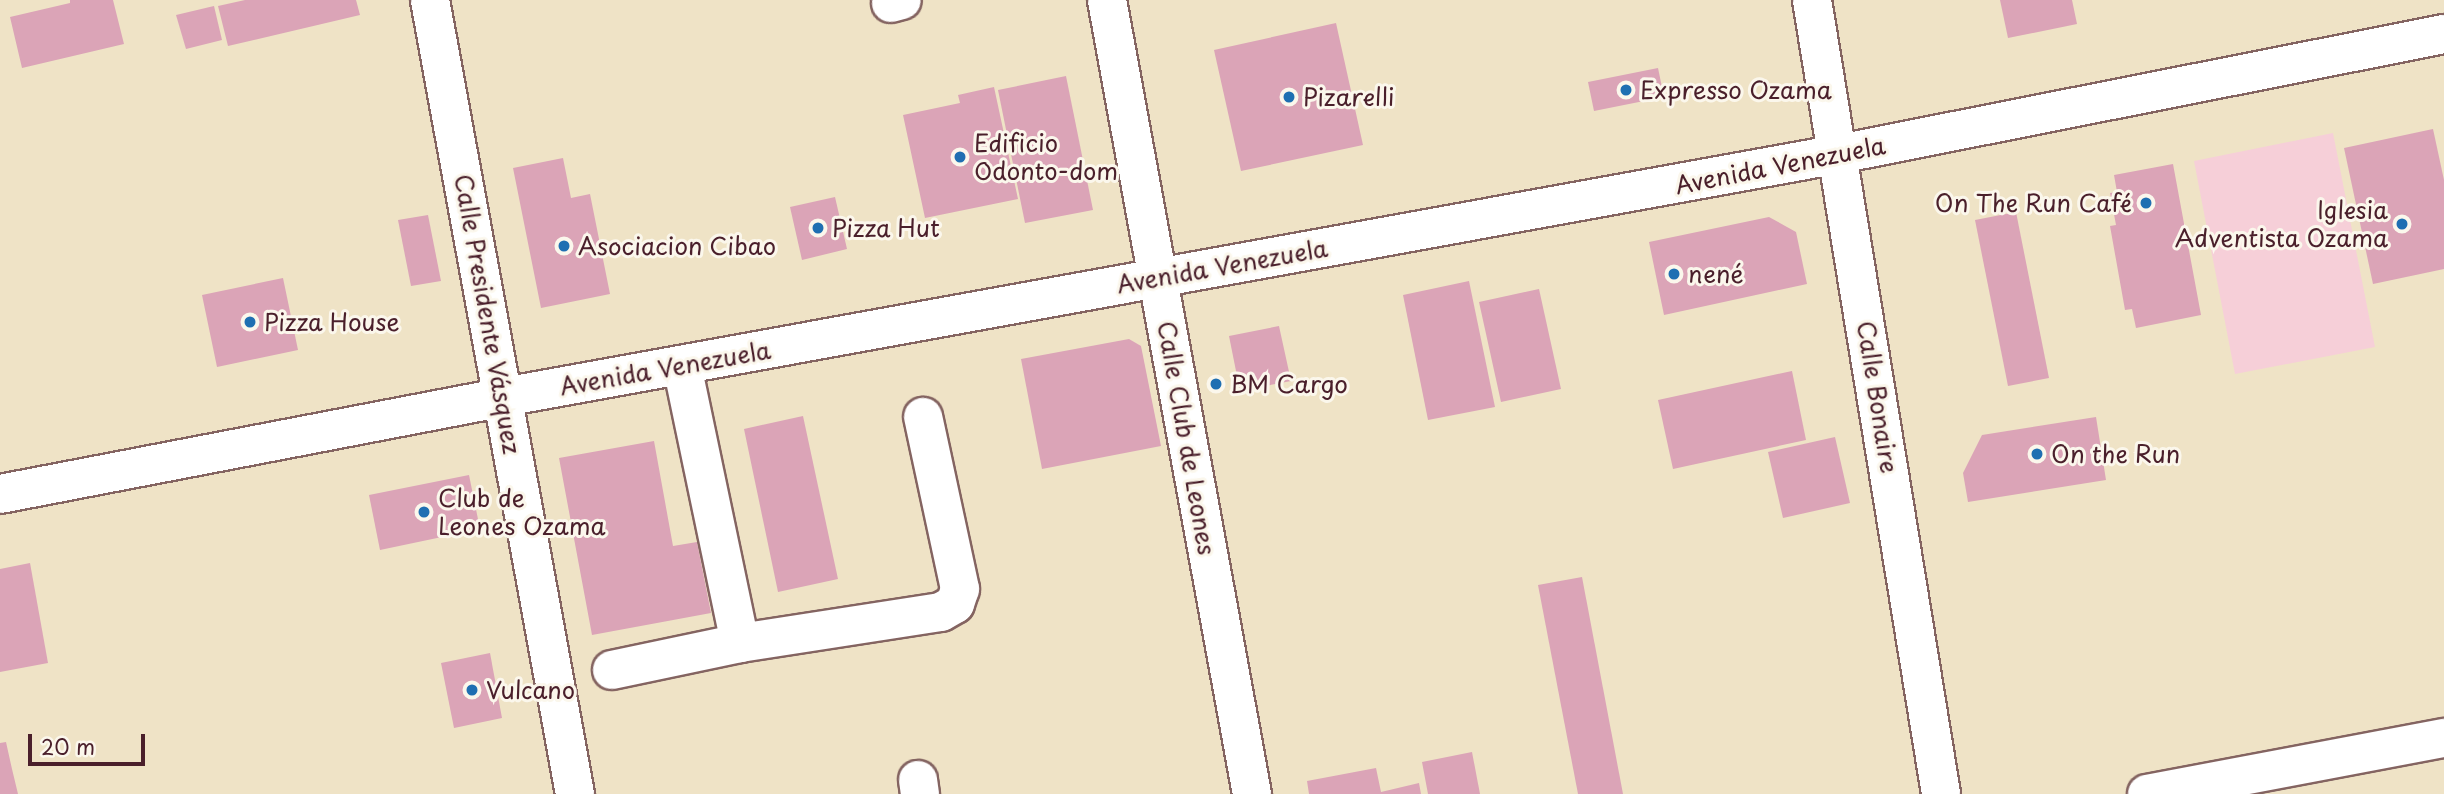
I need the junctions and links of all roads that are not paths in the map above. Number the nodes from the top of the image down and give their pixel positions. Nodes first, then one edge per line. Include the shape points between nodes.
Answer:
1 (430, 0) edge
2 (1107, 0) edge
3 (1812, 0) edge
4 (2444, 34) edge
5 (1839, 154) junction
6 (1158, 278) junction
7 (681, 365) junction
8 (504, 397) junction
9 (923, 417) dead end
10 (0, 494) edge
11 (740, 642) junction
12 (612, 670) dead end
13 (2444, 738) edge
14 (575, 794) edge
15 (1252, 794) edge
16 (1941, 794) edge
17 (2147, 794) edge

1 - 8 street, Calle Presidente Vásquez
2 - 6 street, Calle Club de Leones
3 - 5 street, Calle Bonaire
4 - 5 street, Avenida Venezuela
5 - 6 street, Avenida Venezuela
5 - 16 street, Calle Bonaire
6 - 7 street, Avenida Venezuela
6 - 15 street, Calle Club de Leones
7 - 8 street, Avenida Venezuela
7 - 11 street
8 - 10 street, Avenida Venezuela
8 - 14 street, Calle Presidente Vásquez
9 - 11 street via 960,589 955,604 941,612
11 - 12 street
13 - 17 street

